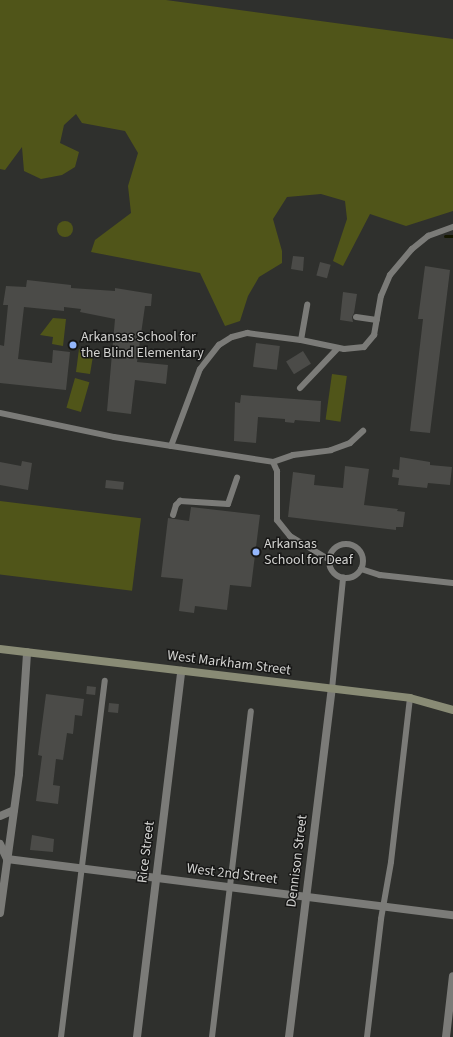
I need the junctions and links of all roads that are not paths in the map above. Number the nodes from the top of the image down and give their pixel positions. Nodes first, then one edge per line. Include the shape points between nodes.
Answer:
1 (453, 226) edge
2 (307, 305) dead end
3 (356, 317) dead end
4 (377, 320) junction
5 (301, 340) junction
6 (338, 348) junction
7 (300, 388) dead end
8 (0, 413) edge
9 (363, 431) dead end
10 (171, 446) junction
11 (273, 462) junction
12 (237, 478) dead end
13 (174, 515) dead end
14 (328, 559) junction
15 (361, 568) junction
16 (343, 578) junction
17 (453, 583) edge
18 (0, 649) edge
19 (27, 652) junction
20 (181, 671) junction
21 (105, 681) dead end
22 (332, 689) junction
23 (410, 698) junction
24 (453, 710) edge
25 (251, 711) dead end
26 (14, 810) junction
27 (0, 816) edge
28 (0, 844) edge
29 (7, 859) junction
30 (81, 868) junction
31 (156, 878) junction
32 (230, 887) junction
33 (306, 897) junction
34 (383, 906) junction
35 (0, 913) edge
36 (453, 916) edge
37 (453, 976) edge
38 (61, 1037) edge
39 (137, 1037) edge
40 (212, 1037) edge
41 (289, 1037) edge
42 (367, 1037) edge
43 (446, 1037) edge

1 - 4 lane via 428,236 400,260 384,285
2 - 5 lane
3 - 4 lane
4 - 6 lane via 374,335 368,344 358,349
5 - 6 lane
5 - 10 lane via 247,333 232,337 219,345 200,369
6 - 7 lane
8 - 10 lane
9 - 11 lane via 350,443 331,450 293,455
10 - 11 lane
11 - 14 lane via 277,471 275,515 280,524 290,536
12 - 13 lane via 228,504 180,501 176,505
14 - 15 lane via 337,546 353,545 362,556
14 - 16 lane via 331,570
15 - 16 lane via 354,576
15 - 17 lane via 380,575
16 - 22 lane
18 - 19 main road, West Markham Street
19 - 20 main road, West Markham Street
19 - 26 street
20 - 22 main road, West Markham Street
20 - 31 street, Rice Street
21 - 30 lane
22 - 23 main road, West Markham Street
22 - 33 street, Dennison Street
23 - 24 main road, West Markham Street
23 - 34 lane via 391,862
25 - 32 lane
26 - 27 street
26 - 29 street
28 - 29 street
29 - 30 street, West 2nd Street
29 - 35 street
30 - 31 street, West 2nd Street
30 - 38 lane
31 - 32 street, West 2nd Street
31 - 39 street, Rice Street
32 - 33 street, West 2nd Street
32 - 40 lane
33 - 34 street, West 2nd Street
33 - 41 street, Dennison Street
34 - 36 street, West 2nd Street
34 - 42 lane
37 - 43 street

